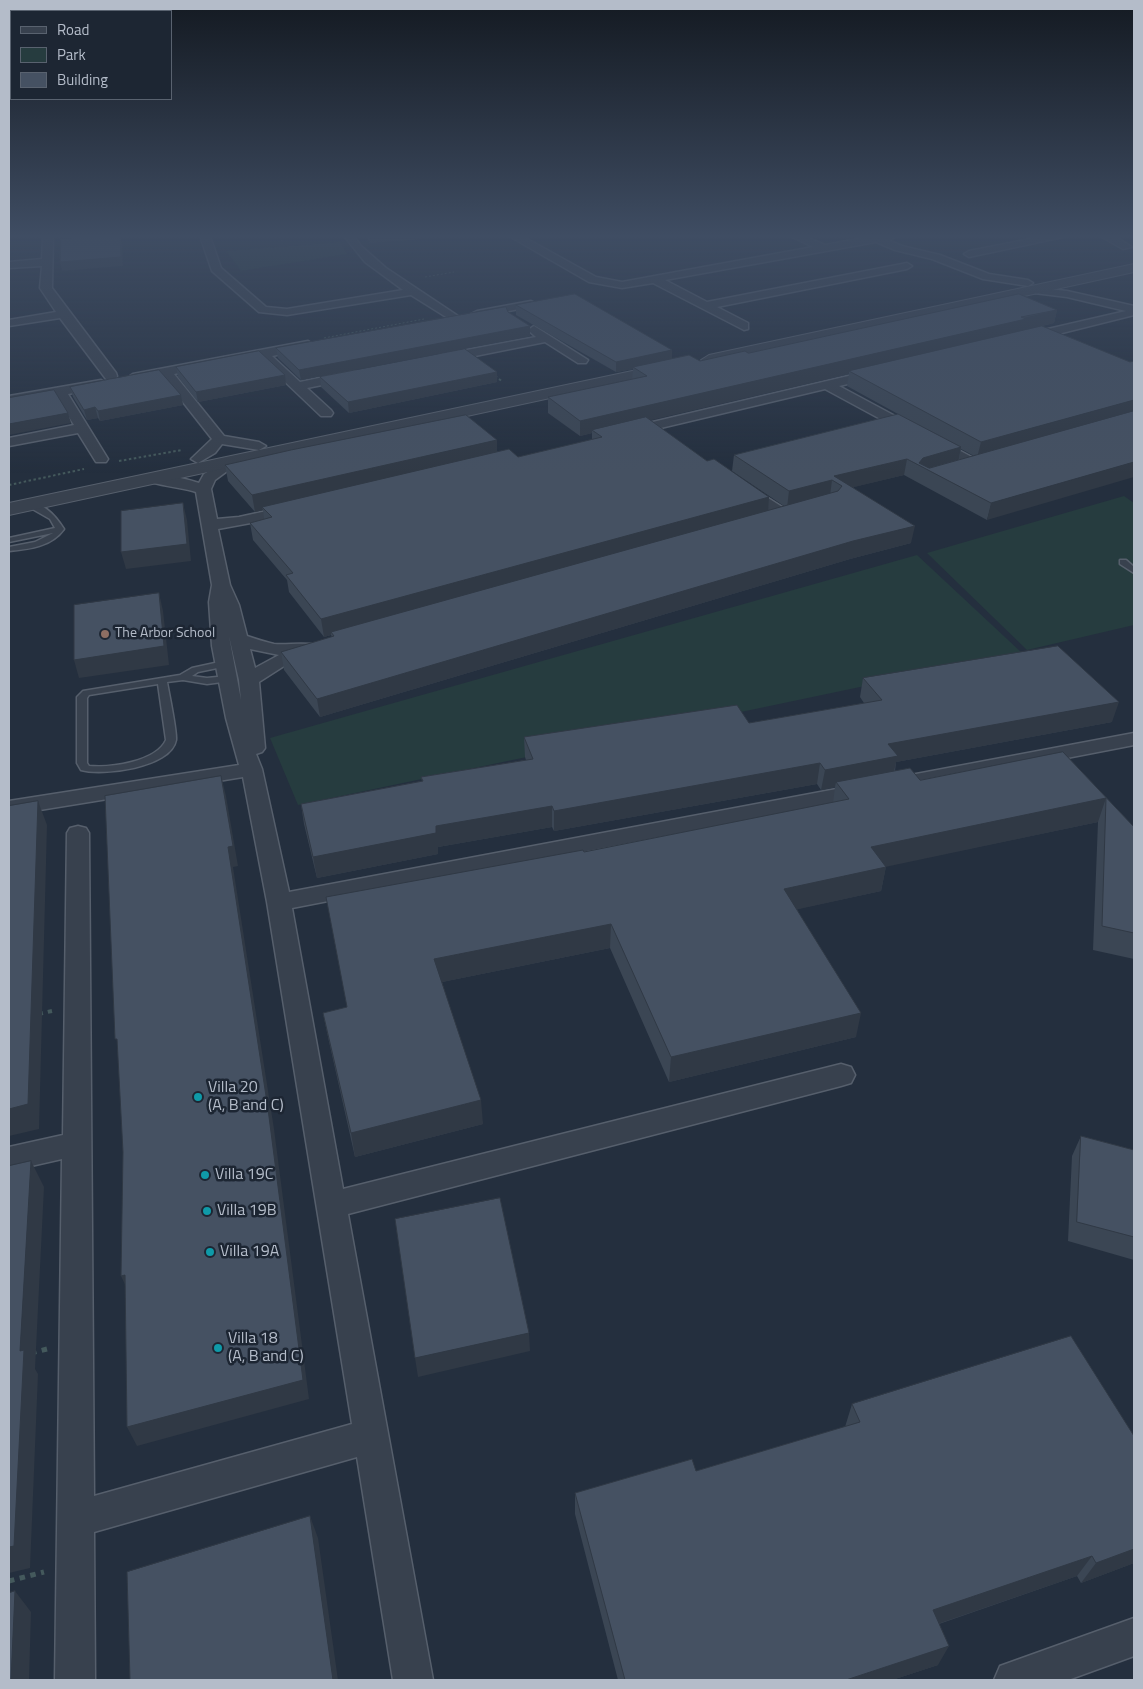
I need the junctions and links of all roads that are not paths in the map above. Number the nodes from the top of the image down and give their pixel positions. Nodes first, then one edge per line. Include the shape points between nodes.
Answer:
1 (58, 315) edge
2 (64, 315) edge
3 (449, 315) edge
4 (471, 315) edge
5 (722, 315) edge
6 (874, 315) edge
7 (899, 315) edge
8 (1119, 315) edge
9 (454, 318) junction
10 (438, 321) edge
11 (9, 323) edge
12 (522, 323) edge
13 (744, 326) dead end
14 (546, 338) junction
15 (1009, 342) edge
16 (319, 343) edge
17 (262, 353) junction
18 (582, 360) dead end
19 (688, 360) junction
20 (427, 361) edge
21 (894, 369) edge
22 (164, 372) junction
23 (369, 372) edge
24 (111, 376) dead end
25 (827, 385) junction
26 (297, 386) junction
27 (60, 391) junction
28 (9, 400) edge
29 (326, 413) dead end
30 (653, 426) junction
31 (81, 428) junction
32 (614, 435) edge
33 (670, 437) edge
34 (220, 439) junction
35 (9, 442) edge
36 (259, 446) junction
37 (101, 459) dead end
38 (198, 459) junction
39 (994, 460) edge
40 (231, 463) junction
41 (976, 465) junction
42 (959, 470) edge
43 (150, 479) junction
44 (735, 481) edge
45 (203, 488) junction
46 (9, 498) edge
47 (32, 505) junction
48 (304, 508) edge
49 (9, 509) edge
50 (802, 510) edge
51 (784, 514) junction
52 (765, 520) edge
53 (209, 525) junction
54 (60, 529) junction
55 (9, 540) edge
56 (9, 549) edge
57 (1124, 562) dead end
58 (1134, 571) edge
59 (221, 585) junction
60 (240, 640) junction
61 (329, 644) edge
62 (310, 649) junction
63 (226, 671) junction
64 (183, 677) junction
65 (162, 680) junction
66 (249, 680) junction
67 (1134, 739) edge
68 (252, 769) junction
69 (9, 808) edge
70 (78, 833) dead end
71 (279, 902) junction
72 (841, 1076) dead end
73 (77, 1144) junction
74 (9, 1159) edge
75 (332, 1204) junction
76 (370, 1436) junction
77 (76, 1519) junction
78 (1134, 1637) edge
79 (75, 1680) edge
80 (413, 1680) edge
81 (1014, 1680) edge

1 - 11 street
2 - 24 street
3 - 9 street
4 - 9 street
5 - 13 street
6 - 19 street
7 - 19 street
8 - 15 street
9 - 10 street
12 - 14 street
14 - 18 street
14 - 20 street
16 - 17 street
17 - 22 street
17 - 26 street
19 - 36 street
19 - 40 street
21 - 25 street
22 - 27 street
22 - 34 street
23 - 26 street
25 - 30 street
25 - 41 street
26 - 29 street
27 - 28 street
27 - 31 street
30 - 32 street
30 - 33 street
31 - 35 street
31 - 37 street
34 - 36 street
34 - 38 street
36 - 38 street
38 - 46 street
39 - 41 street
40 - 43 street
40 - 45 street via 209,477
41 - 42 street
43 - 45 street
43 - 47 street
44 - 51 street
45 - 53 street
47 - 49 street
47 - 54 lane via 53,517
48 - 53 street
50 - 51 street
51 - 52 street
53 - 59 street
54 - 55 lane
54 - 56 lane via 51,540
57 - 58 lane
59 - 60 street
59 - 63 street via 217,604
60 - 62 street via 272,650
60 - 66 street
61 - 62 street
62 - 66 street via 277,662
63 - 64 lane via 195,670
63 - 64 lane via 208,681
63 - 68 street via 246,757
64 - 65 lane
65 - 65 lane via 171,740 168,746 156,757 146,760 98,770 85,768 82,763 83,695 94,690
66 - 68 street via 255,757
67 - 71 street
68 - 69 street
68 - 71 street
70 - 73 street
71 - 75 street
72 - 75 street
73 - 74 street
73 - 77 street
75 - 76 street
76 - 77 street
76 - 80 street
77 - 79 street
78 - 81 street

